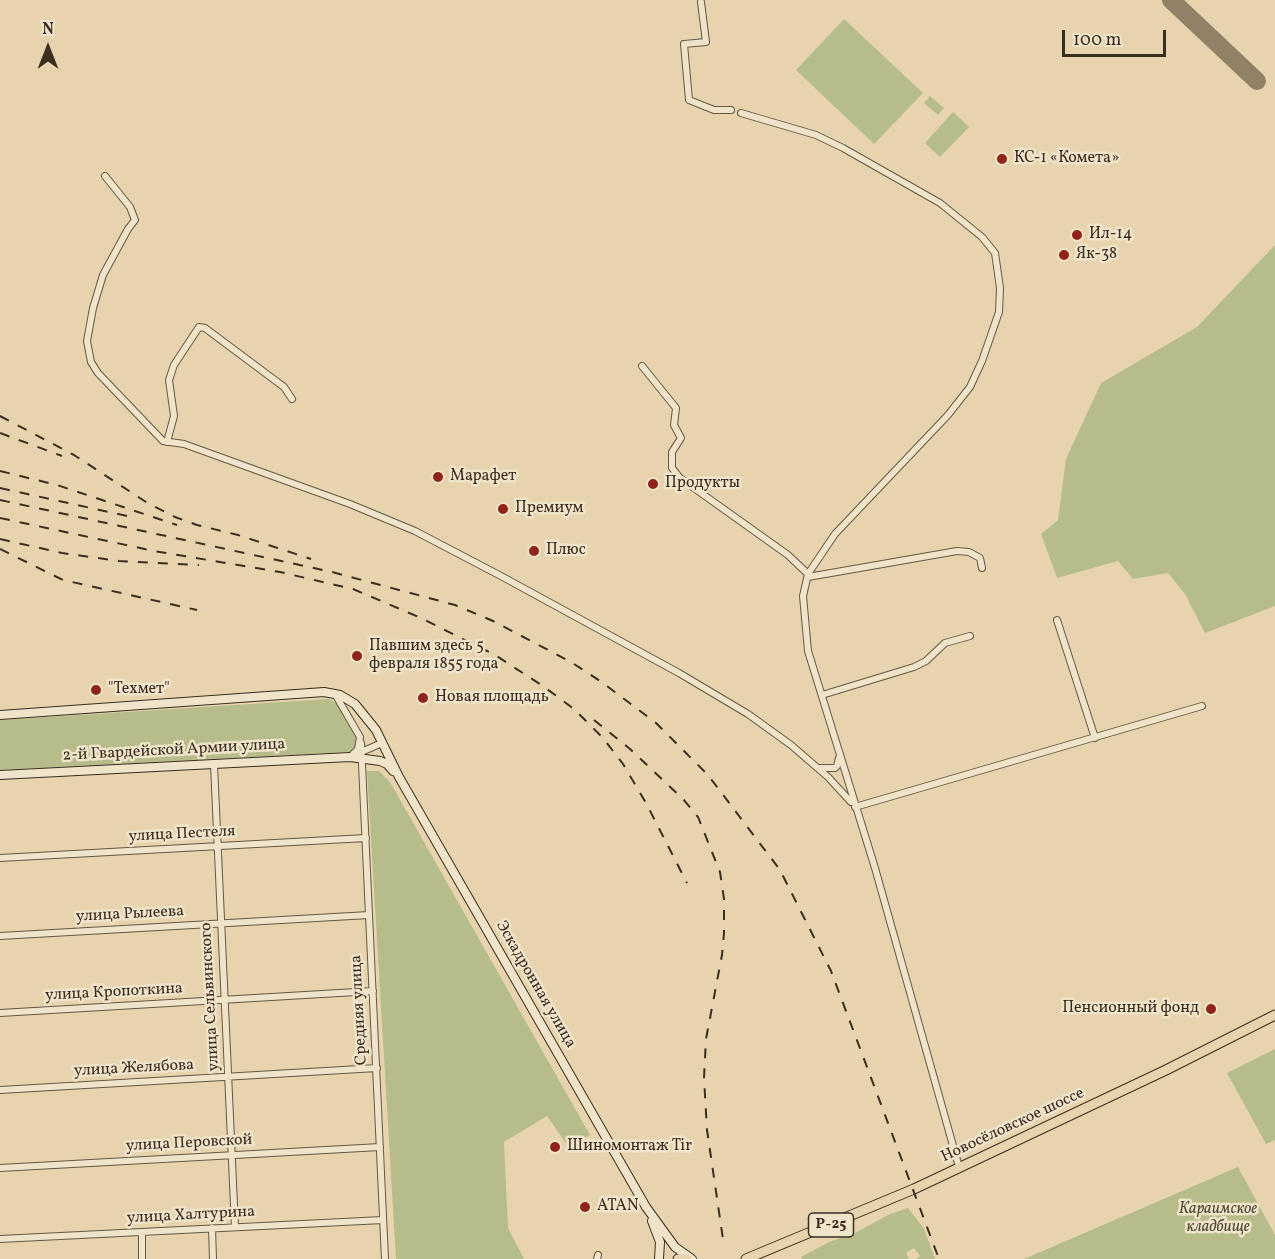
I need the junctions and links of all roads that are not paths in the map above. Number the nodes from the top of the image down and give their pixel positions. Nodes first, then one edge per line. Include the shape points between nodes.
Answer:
1 (700, 2) dead end
2 (730, 110) dead end
3 (741, 113) dead end
4 (105, 176) dead end
5 (642, 366) dead end
6 (292, 399) dead end
7 (167, 442) junction
8 (982, 568) dead end
9 (808, 576) junction
10 (1058, 620) dead end
11 (970, 636) dead end
12 (335, 694) junction
13 (822, 695) junction
14 (1202, 706) dead end
15 (0, 715) edge
16 (1095, 738) junction
17 (360, 743) junction
18 (382, 743) junction
19 (839, 751) junction
20 (362, 756) junction
21 (350, 757) junction
22 (214, 765) junction
23 (818, 768) junction
24 (0, 775) edge
25 (399, 777) junction
26 (855, 807) junction
27 (366, 838) junction
28 (218, 846) junction
29 (0, 858) edge
30 (369, 915) junction
31 (221, 923) junction
32 (0, 936) edge
33 (373, 991) junction
34 (225, 1000) junction
35 (0, 1012) edge
36 (1273, 1017) edge
37 (377, 1068) junction
38 (228, 1077) junction
39 (0, 1090) edge
40 (380, 1147) junction
41 (231, 1155) junction
42 (959, 1167) junction
43 (0, 1168) edge
44 (646, 1207) junction
45 (383, 1220) junction
46 (235, 1227) junction
47 (213, 1228) junction
48 (142, 1232) junction
49 (0, 1239) edge
50 (767, 1252) junction
51 (142, 1259) edge
52 (213, 1259) edge
53 (385, 1259) edge
54 (659, 1259) edge
55 (678, 1259) edge
56 (689, 1259) edge
57 (746, 1259) edge
58 (756, 1259) edge

1 - 2 street via 706,42 684,44 689,100 714,110
3 - 9 street via 816,135 940,203 982,237 995,253 998,270 997,321 970,387 835,534
4 - 7 street via 130,207 135,220 103,275 87,341 90,362
5 - 9 street via 676,408 674,425 681,438 672,452 672,468 680,478 788,555
6 - 7 street via 284,387 199,327 174,365 169,380 174,416
7 - 23 street via 184,444 415,531 679,673 748,714
8 - 9 street via 980,558 957,551
9 - 13 street via 803,596 808,651
10 - 16 street
11 - 13 street via 945,643 914,667
12 - 15 main road
12 - 17 street, Средняя улица
12 - 18 main road, Эскадронная улица via 355,704
13 - 19 street
14 - 16 street
16 - 26 street
17 - 20 street, Средняя улица
17 - 21 street
18 - 20 street
18 - 25 main road, Эскадронная улица
19 - 23 street via 835,768
19 - 26 street
20 - 21 main road, 2-й Гвардейской Армии улица
20 - 25 main road, 2-й Гвардейской Армии улица via 387,764
20 - 27 street, Средняя улица
21 - 22 main road, 2-й Гвардейской Армии улица
22 - 24 main road, 2-й Гвардейской Армии улица
22 - 28 street, улица Сельвинского
23 - 26 street
25 - 44 main road, Эскадронная улица
26 - 42 street
27 - 28 street, улица Пестеля
27 - 30 street, Средняя улица
28 - 29 street, улица Пестеля
28 - 31 street, улица Сельвинского
30 - 31 street, улица Рылеева
30 - 33 street, Средняя улица
31 - 32 street, улица Рылеева
31 - 34 street, улица Сельвинского
33 - 34 street, улица Кропоткина
33 - 37 street, Средняя улица
34 - 35 street, улица Кропоткина
34 - 38 street, улица Сельвинского
36 - 42 main road, Новосёловское шоссе / Р-25
37 - 38 street, улица Желябова
37 - 40 street, Средняя улица
38 - 39 street, улица Желябова
38 - 41 street, улица Сельвинского
40 - 41 street, улица Перовской
40 - 45 street, Средняя улица
41 - 43 street, улица Перовской
41 - 46 street, улица Сельвинского
42 - 50 main road, Новосёловское шоссе / Р-25
44 - 54 main road via 660,1242
44 - 56 main road via 675,1247
45 - 46 street, улица Халтурина
45 - 53 street, Средняя улица
46 - 47 street, улица Халтурина
47 - 48 street, улица Халтурина
47 - 52 street
48 - 49 street, улица Халтурина
48 - 51 street
50 - 57 main road, Новосёловское шоссе
50 - 58 main road, Новосёловское шоссе
55 - 56 main road

